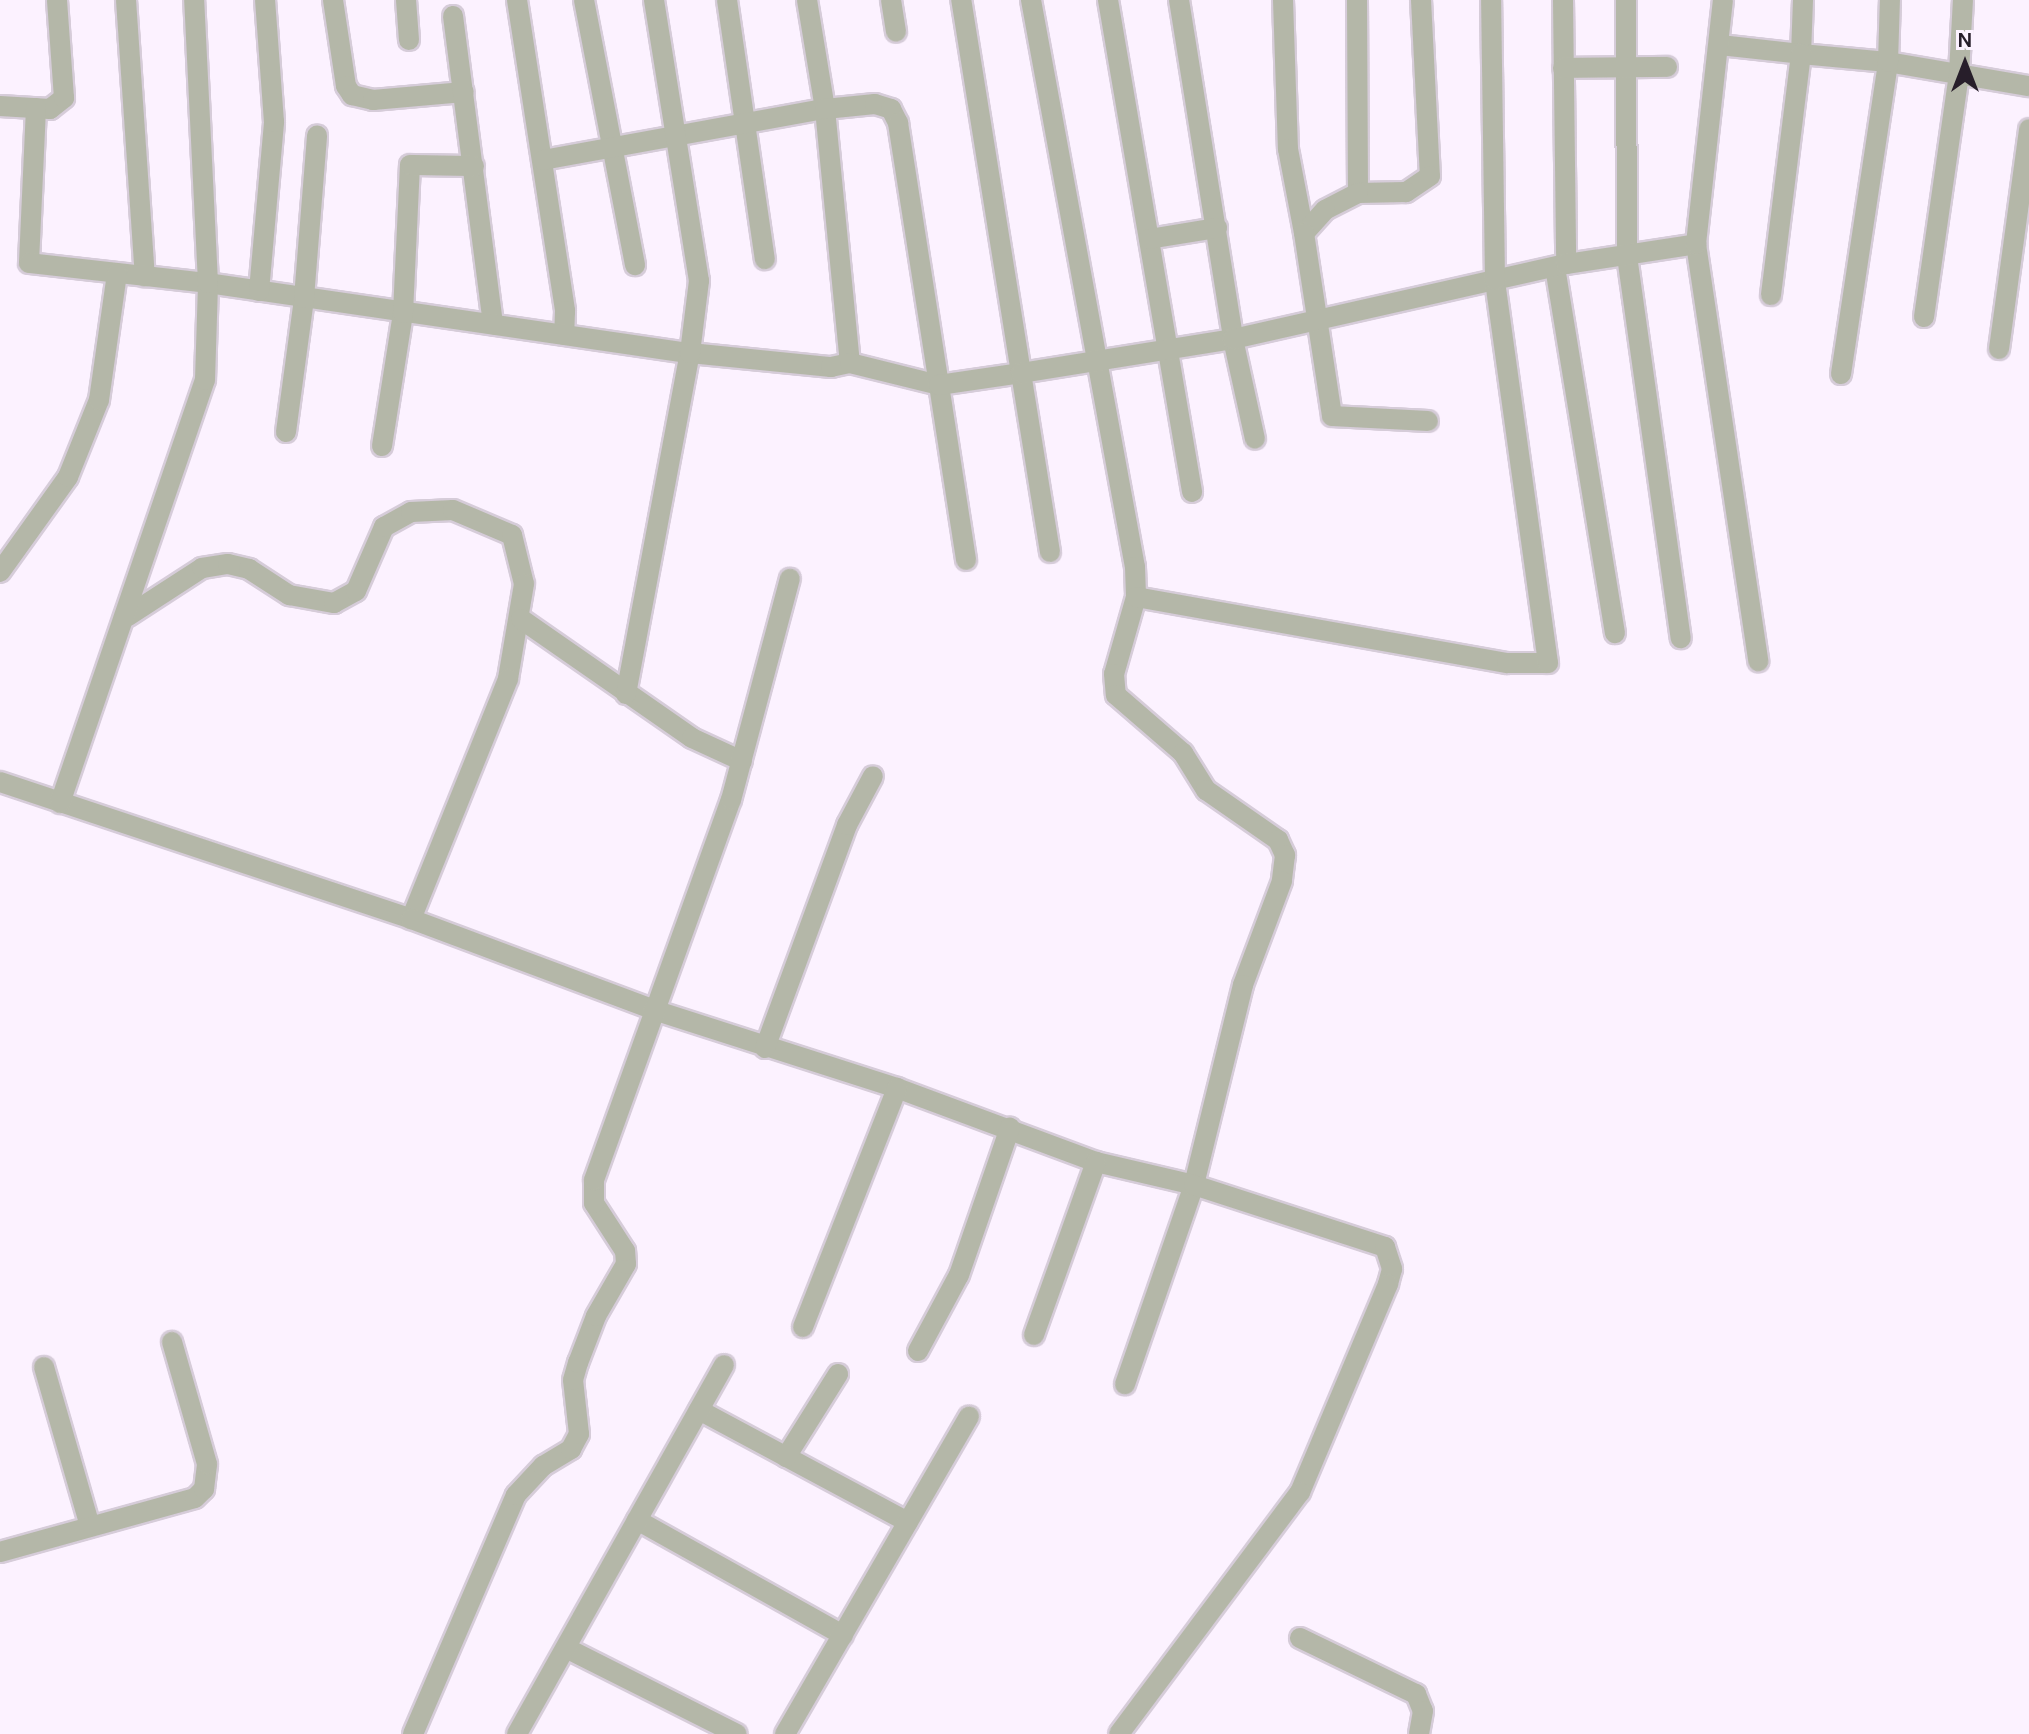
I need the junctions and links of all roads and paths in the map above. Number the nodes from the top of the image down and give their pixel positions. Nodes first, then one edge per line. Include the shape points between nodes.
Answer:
1 (57, 0) edge
2 (126, 0) edge
3 (194, 0) edge
4 (265, 0) edge
5 (333, 0) edge
6 (406, 0) edge
7 (517, 0) edge
8 (584, 0) edge
9 (654, 0) edge
10 (727, 0) edge
11 (807, 0) edge
12 (891, 0) edge
13 (961, 0) edge
14 (1031, 0) edge
15 (1108, 0) edge
16 (1179, 0) edge
17 (1283, 0) edge
18 (1357, 0) edge
19 (1421, 0) edge
20 (1491, 0) edge
21 (1563, 0) edge
22 (1626, 0) edge
23 (1723, 0) edge
24 (1803, 0) edge
25 (1890, 0) edge
26 (1963, 0) edge
27 (453, 16) dead end
28 (896, 32) dead end
29 (409, 40) dead end
30 (1720, 45) junction
31 (1801, 54) junction
32 (1888, 62) junction
33 (1626, 67) junction
34 (1667, 67) dead end
35 (1563, 68) junction
36 (1959, 73) junction
37 (2029, 86) edge
38 (464, 92) junction
39 (0, 106) edge
40 (36, 108) junction
41 (825, 109) junction
42 (748, 123) junction
43 (2029, 129) edge
44 (673, 134) junction
45 (317, 136) dead end
46 (614, 146) junction
47 (543, 160) junction
48 (474, 166) junction
49 (1358, 193) junction
50 (1217, 228) junction
51 (1304, 233) junction
52 (1149, 239) junction
53 (1696, 244) junction
54 (1627, 256) junction
55 (765, 259) dead end
56 (635, 265) dead end
57 (1561, 265) junction
58 (117, 273) junction
59 (145, 276) junction
60 (1495, 280) junction
61 (208, 283) junction
62 (259, 291) junction
63 (1771, 295) dead end
64 (304, 298) junction
65 (403, 313) junction
66 (1924, 317) dead end
67 (1318, 321) junction
68 (493, 324) junction
69 (564, 335) junction
70 (1233, 339) junction
71 (1168, 349) junction
72 (1999, 349) dead end
73 (690, 353) junction
74 (1095, 361) junction
75 (850, 363) junction
76 (1021, 373) junction
77 (1841, 374) dead end
78 (939, 385) junction
79 (1428, 421) dead end
80 (286, 432) dead end
81 (1255, 439) dead end
82 (382, 446) dead end
83 (1192, 492) dead end
84 (1050, 552) dead end
85 (966, 560) dead end
86 (0, 572) edge
87 (790, 579) dead end
88 (1136, 597) junction
89 (128, 616) junction
90 (521, 619) junction
91 (1615, 633) dead end
92 (1681, 638) dead end
93 (1758, 661) dead end
94 (626, 694) junction
95 (742, 761) junction
96 (873, 776) dead end
97 (0, 782) edge
98 (60, 803) junction
99 (411, 919) junction
100 (654, 1010) junction
101 (765, 1048) junction
102 (897, 1088) junction
103 (1010, 1128) junction
104 (1096, 1162) junction
105 (1194, 1185) junction
106 (803, 1327) dead end
107 (1034, 1335) dead end
108 (172, 1342) dead end
109 (918, 1351) dead end
110 (724, 1365) dead end
111 (44, 1367) dead end
112 (838, 1374) dead end
113 (1125, 1384) dead end
114 (699, 1410) junction
115 (969, 1417) dead end
116 (786, 1457) junction
117 (637, 1520) junction
118 (908, 1522) junction
119 (90, 1526) junction
120 (0, 1552) edge
121 (843, 1635) junction
122 (1300, 1638) dead end
123 (566, 1648) junction
124 (1427, 1732) edge
125 (413, 1734) edge
126 (517, 1734) edge
127 (737, 1734) edge
128 (785, 1734) edge
129 (1119, 1734) edge

1 - 40 street via 66,89 60,105
2 - 59 street
3 - 61 street
4 - 62 street via 274,122
5 - 38 street via 346,86 352,95 373,100
6 - 29 street
7 - 47 street
8 - 46 street
9 - 44 street
10 - 42 street
11 - 41 street
12 - 28 street
13 - 76 street
14 - 74 street
15 - 52 street
16 - 50 street
17 - 51 street via 1288,149
18 - 49 street
19 - 49 street via 1430,176 1406,192
20 - 60 street
21 - 35 street
22 - 33 street
23 - 30 street
24 - 31 street
25 - 32 street
26 - 36 street
27 - 38 street
30 - 31 street
30 - 53 street
31 - 32 street
31 - 63 street
32 - 36 street
32 - 77 street
33 - 34 street
33 - 35 street
33 - 54 street
35 - 57 street
36 - 37 street
36 - 66 street
38 - 48 street
39 - 40 street
40 - 58 street via 29,263
41 - 42 street
41 - 75 street via 853,350
41 - 78 street via 875,104 891,109 898,123
42 - 44 street
42 - 55 street
43 - 72 street
44 - 46 street
44 - 73 street via 699,281
45 - 64 street
46 - 47 street
46 - 56 street
47 - 69 street
48 - 65 street via 410,165
48 - 68 street
49 - 51 street via 1325,210
50 - 52 street
50 - 70 street
51 - 67 street
52 - 71 street
53 - 54 street
53 - 93 street
54 - 57 street
54 - 92 street
57 - 60 street
57 - 91 street
58 - 59 street
58 - 86 street via 99,400 68,477
59 - 61 street
60 - 67 street
60 - 88 street via 1548,663 1507,663
61 - 62 street
61 - 89 street via 205,380
62 - 64 street
64 - 65 street
64 - 80 street
65 - 68 street
65 - 82 street
67 - 70 street
67 - 79 street via 1332,416
68 - 69 street
69 - 73 street
70 - 71 street
70 - 81 street
71 - 74 street
71 - 83 street
73 - 75 street via 831,367
73 - 94 street
74 - 76 street
74 - 88 street
75 - 78 street
76 - 78 street
76 - 84 street
78 - 85 street
87 - 95 street
88 - 105 street via 1114,674 1116,695 1183,753 1206,790 1278,840 1285,855 1282,881 1243,985
89 - 90 street via 202,568 228,564 249,569 289,595 334,603 356,591 393,518 453,510 512,535 524,584
89 - 98 street
90 - 94 street
90 - 99 street via 508,679
94 - 95 street via 692,738
95 - 100 street
96 - 101 street via 847,825
97 - 98 street
98 - 99 street
99 - 100 street
100 - 101 street
100 - 125 street via 594,1180 594,1203 625,1251 626,1264 596,1316 578,1363 573,1389 579,1434 571,1449 543,1466 516,1495
101 - 102 street
102 - 103 street
102 - 106 street
103 - 104 street
103 - 109 street via 959,1275
104 - 105 street
104 - 107 street
105 - 113 street
105 - 129 street via 1375,1241 1385,1247 1392,1269 1300,1492
108 - 119 street via 207,1464 204,1489 195,1498
110 - 114 street
111 - 119 street
112 - 116 street
114 - 116 street
114 - 117 street
115 - 118 street
116 - 118 street
117 - 121 street
117 - 123 street
118 - 121 street
119 - 120 street
121 - 128 street
122 - 124 street via 1416,1694
123 - 126 street
123 - 127 street

